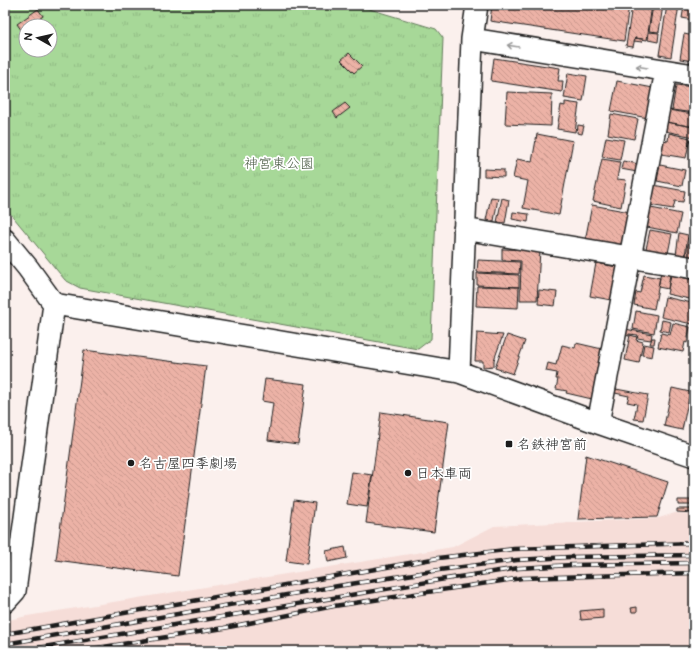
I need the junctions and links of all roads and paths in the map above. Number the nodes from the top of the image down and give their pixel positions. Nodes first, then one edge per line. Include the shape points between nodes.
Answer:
1 (477, 5) edge
2 (472, 39) junction
3 (666, 71) junction
4 (694, 75) edge
5 (464, 230) junction
6 (5, 240) edge
7 (631, 257) junction
8 (694, 268) edge
9 (54, 304) junction
10 (459, 372) junction
11 (598, 423) junction
12 (694, 453) edge
13 (5, 602) edge

1 - 2 street
3 -> 2 street
2 - 5 street
3 - 4 street
3 - 7 street
5 - 7 street
5 - 10 street
6 - 9 street
7 - 8 street
7 - 11 street
9 - 10 street
9 - 13 street via 15,591
10 - 11 street
11 - 12 street

